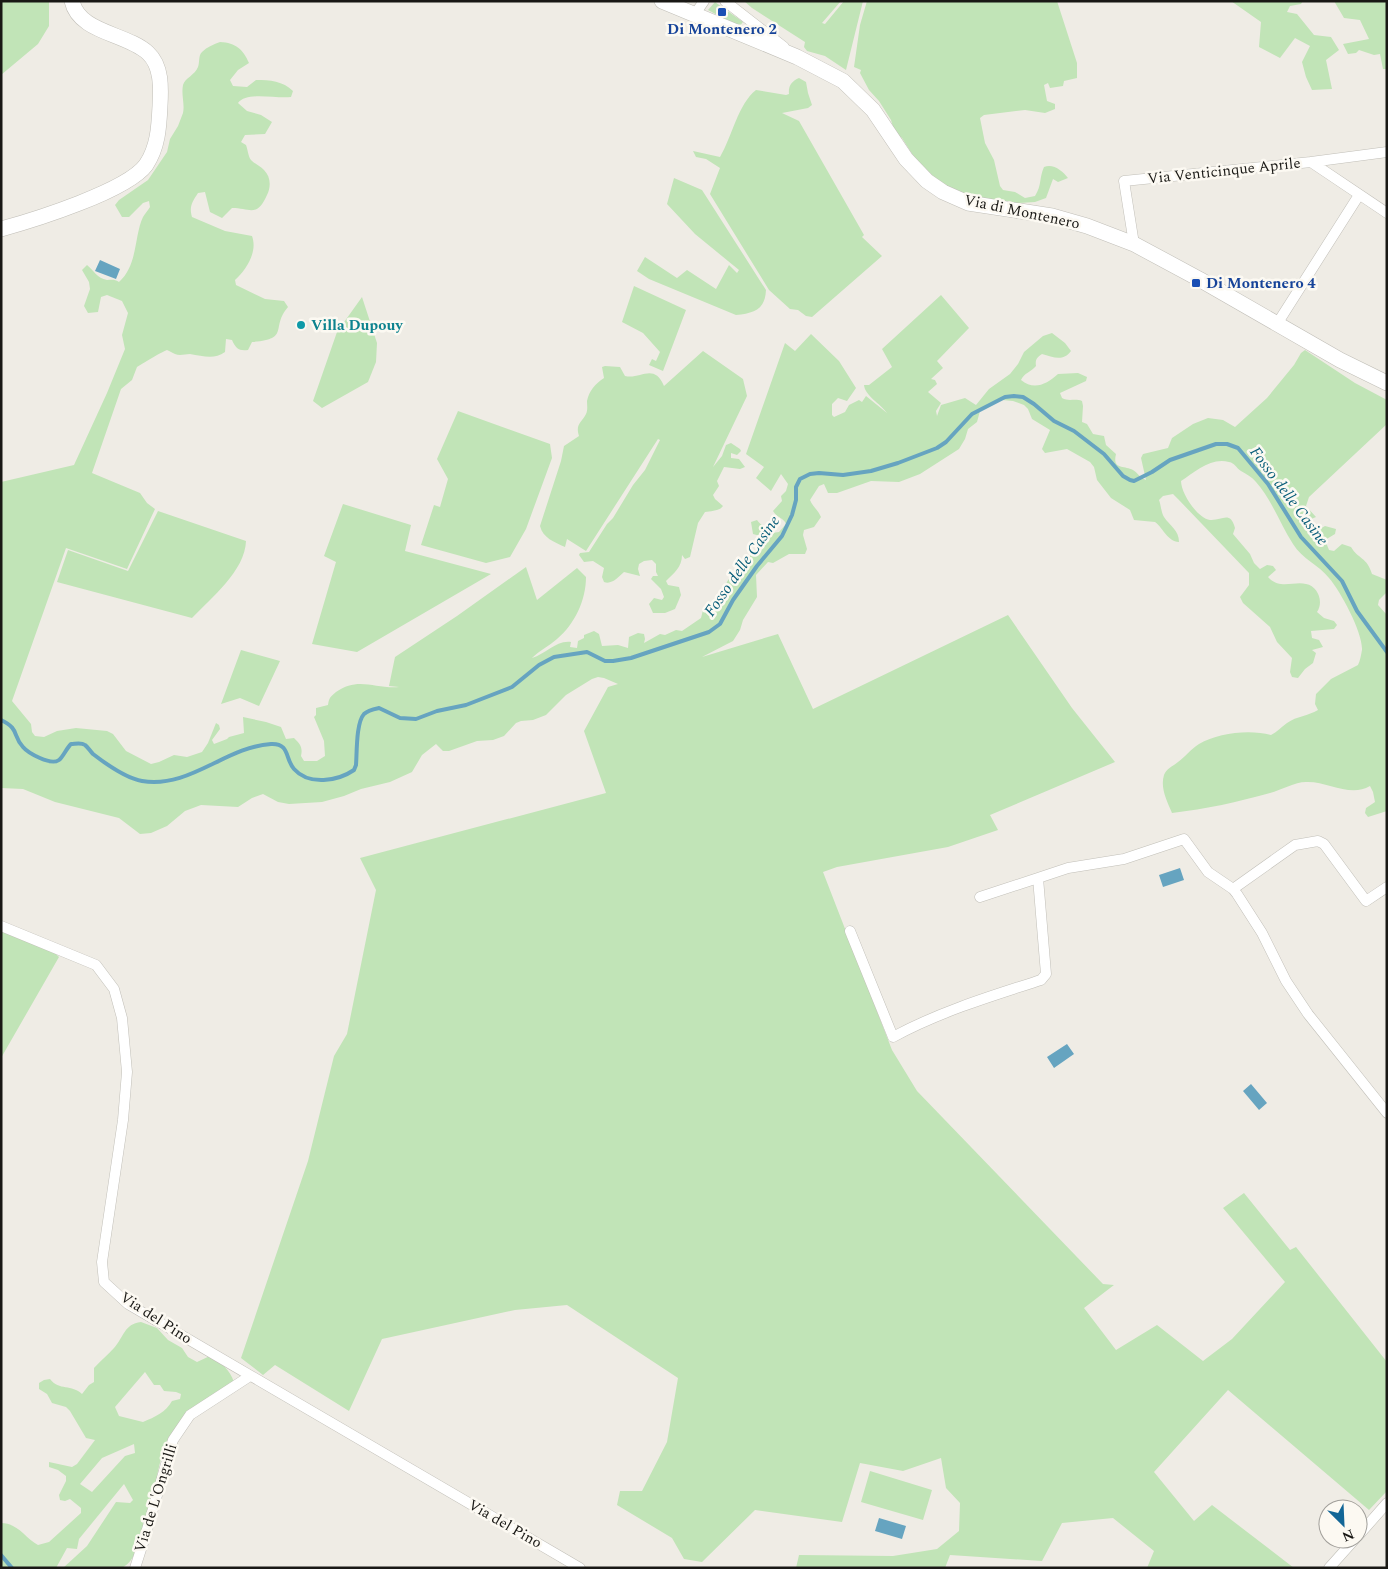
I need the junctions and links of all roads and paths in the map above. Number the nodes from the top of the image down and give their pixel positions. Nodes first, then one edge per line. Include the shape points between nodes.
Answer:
1 (72, 1) edge
2 (662, 1) edge
3 (704, 1) edge
4 (726, 1) edge
5 (695, 14) junction
6 (797, 57) junction
7 (1387, 152) edge
8 (1311, 162) junction
9 (1359, 195) junction
10 (1387, 213) edge
11 (1, 229) edge
12 (1134, 244) junction
13 (1277, 324) junction
14 (1387, 383) edge
15 (1038, 878) junction
16 (1387, 887) edge
17 (1233, 889) junction
18 (980, 897) dead end
19 (1, 926) edge
20 (850, 931) dead end
21 (1387, 1113) edge
22 (250, 1376) junction
23 (1387, 1503) edge
24 (1368, 1525) edge
25 (1346, 1549) edge
26 (134, 1568) edge
27 (580, 1568) edge
28 (1329, 1568) edge

1 - 11 street via 86,23 137,44 156,63 160,102 155,147 146,165 134,177 90,199
2 - 5 street
3 - 5 street
4 - 6 street, Via di Montenero
5 - 6 street
6 - 12 street, Via di Montenero via 843,81 861,97 906,160 943,192 968,203 1052,216
7 - 8 street, Via Venticinque Aprile
8 - 9 street
8 - 12 street, Via Venticinque Aprile via 1124,181
9 - 10 street
9 - 13 street
12 - 13 street, Via di Montenero
13 - 14 street, Via di Montenero
15 - 17 street via 1068,868 1124,860 1184,839 1208,872
15 - 18 street
15 - 20 street via 1046,974 1041,980 974,1002 912,1026 893,1037
16 - 17 street via 1366,901 1324,844 1318,841 1295,845
17 - 21 street via 1308,1014
19 - 22 street, Via del Pino via 96,965 114,989 122,1018 127,1072 102,1262 104,1282 128,1304
22 - 26 street, Via de L'Ongrilli via 190,1415 173,1440
22 - 27 street, Via del Pino
23 - 24 street
25 - 28 street

